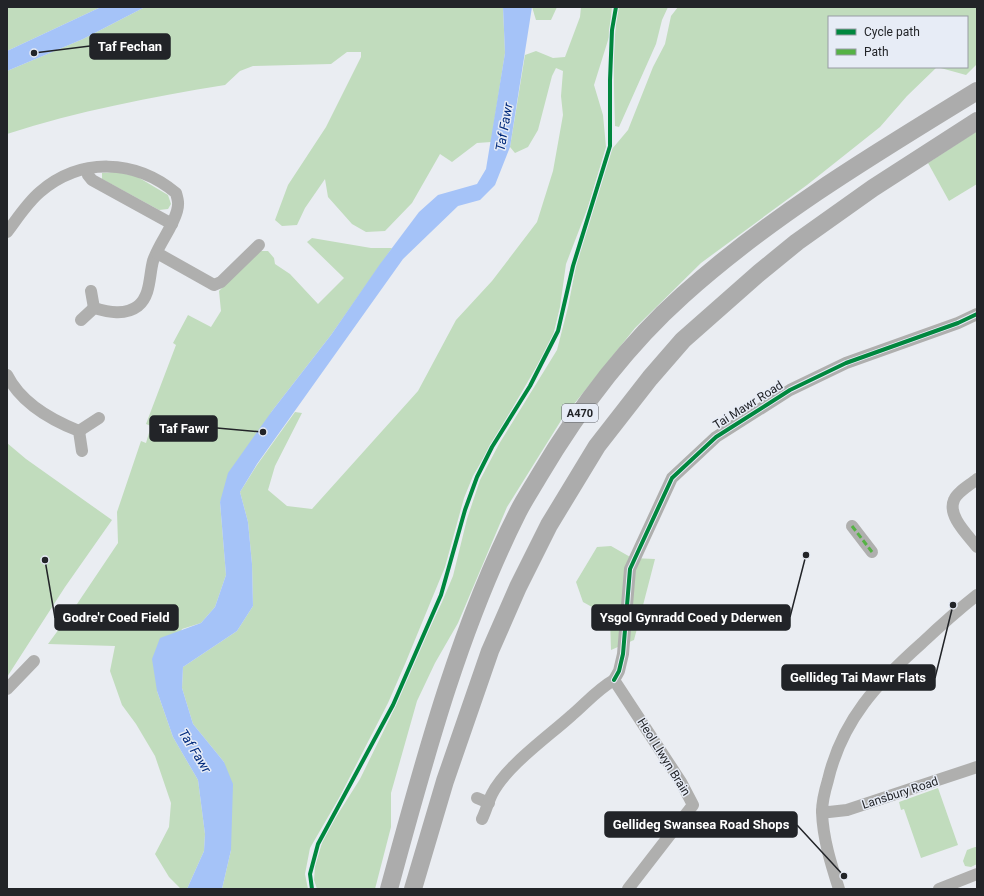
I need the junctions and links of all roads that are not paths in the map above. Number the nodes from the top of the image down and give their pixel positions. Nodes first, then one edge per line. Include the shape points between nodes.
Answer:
1 (977, 92) edge
2 (977, 121) edge
3 (86, 169) junction
4 (172, 224) junction
5 (7, 232) edge
6 (7, 242) edge
7 (259, 245) dead end
8 (156, 253) junction
9 (91, 291) dead end
10 (94, 308) junction
11 (977, 314) edge
12 (82, 320) dead end
13 (7, 375) edge
14 (99, 418) dead end
15 (79, 432) junction
16 (82, 451) dead end
17 (977, 479) edge
18 (852, 526) dead end
19 (977, 547) edge
20 (872, 552) dead end
21 (977, 595) edge
22 (34, 661) dead end
23 (614, 680) junction
24 (7, 689) edge
25 (977, 767) edge
26 (477, 798) dead end
27 (489, 803) junction
28 (822, 811) junction
29 (482, 819) dead end
30 (977, 874) edge
31 (389, 889) edge
32 (413, 889) edge
33 (628, 889) edge
34 (839, 889) edge
35 (940, 889) edge

1 - 31 highway, A470 via 835,180 729,256 682,295 624,356 566,431 518,511 462,643
2 - 32 highway, A470 via 874,188 797,242 759,273 683,340 597,446 549,525 490,651
3 - 4 street via 92,180
3 - 4 street via 116,166 128,168 170,188 176,193 179,201
3 - 5 street via 64,176 43,189
4 - 8 street
5 - 6 street
7 - 8 street via 221,282 214,285
8 - 10 street via 148,290 138,306 117,313
9 - 10 street
10 - 12 street
11 - 23 street, Tai Mawr Road via 846,363 790,390 716,437 672,478 630,569 622,654 619,671
13 - 15 street via 20,395 60,424
14 - 15 street
15 - 16 street
17 - 19 street via 954,500 952,508 955,518
18 - 20 street
21 - 28 street via 890,672 869,694 839,745 831,767
22 - 24 street
23 - 27 street via 603,686 539,742 499,783
23 - 33 street, Heol Llwyn Brain via 681,782 693,805
25 - 28 street, Lansbury Road via 857,807
26 - 27 street
27 - 29 street
28 - 34 street via 825,840
30 - 35 street

